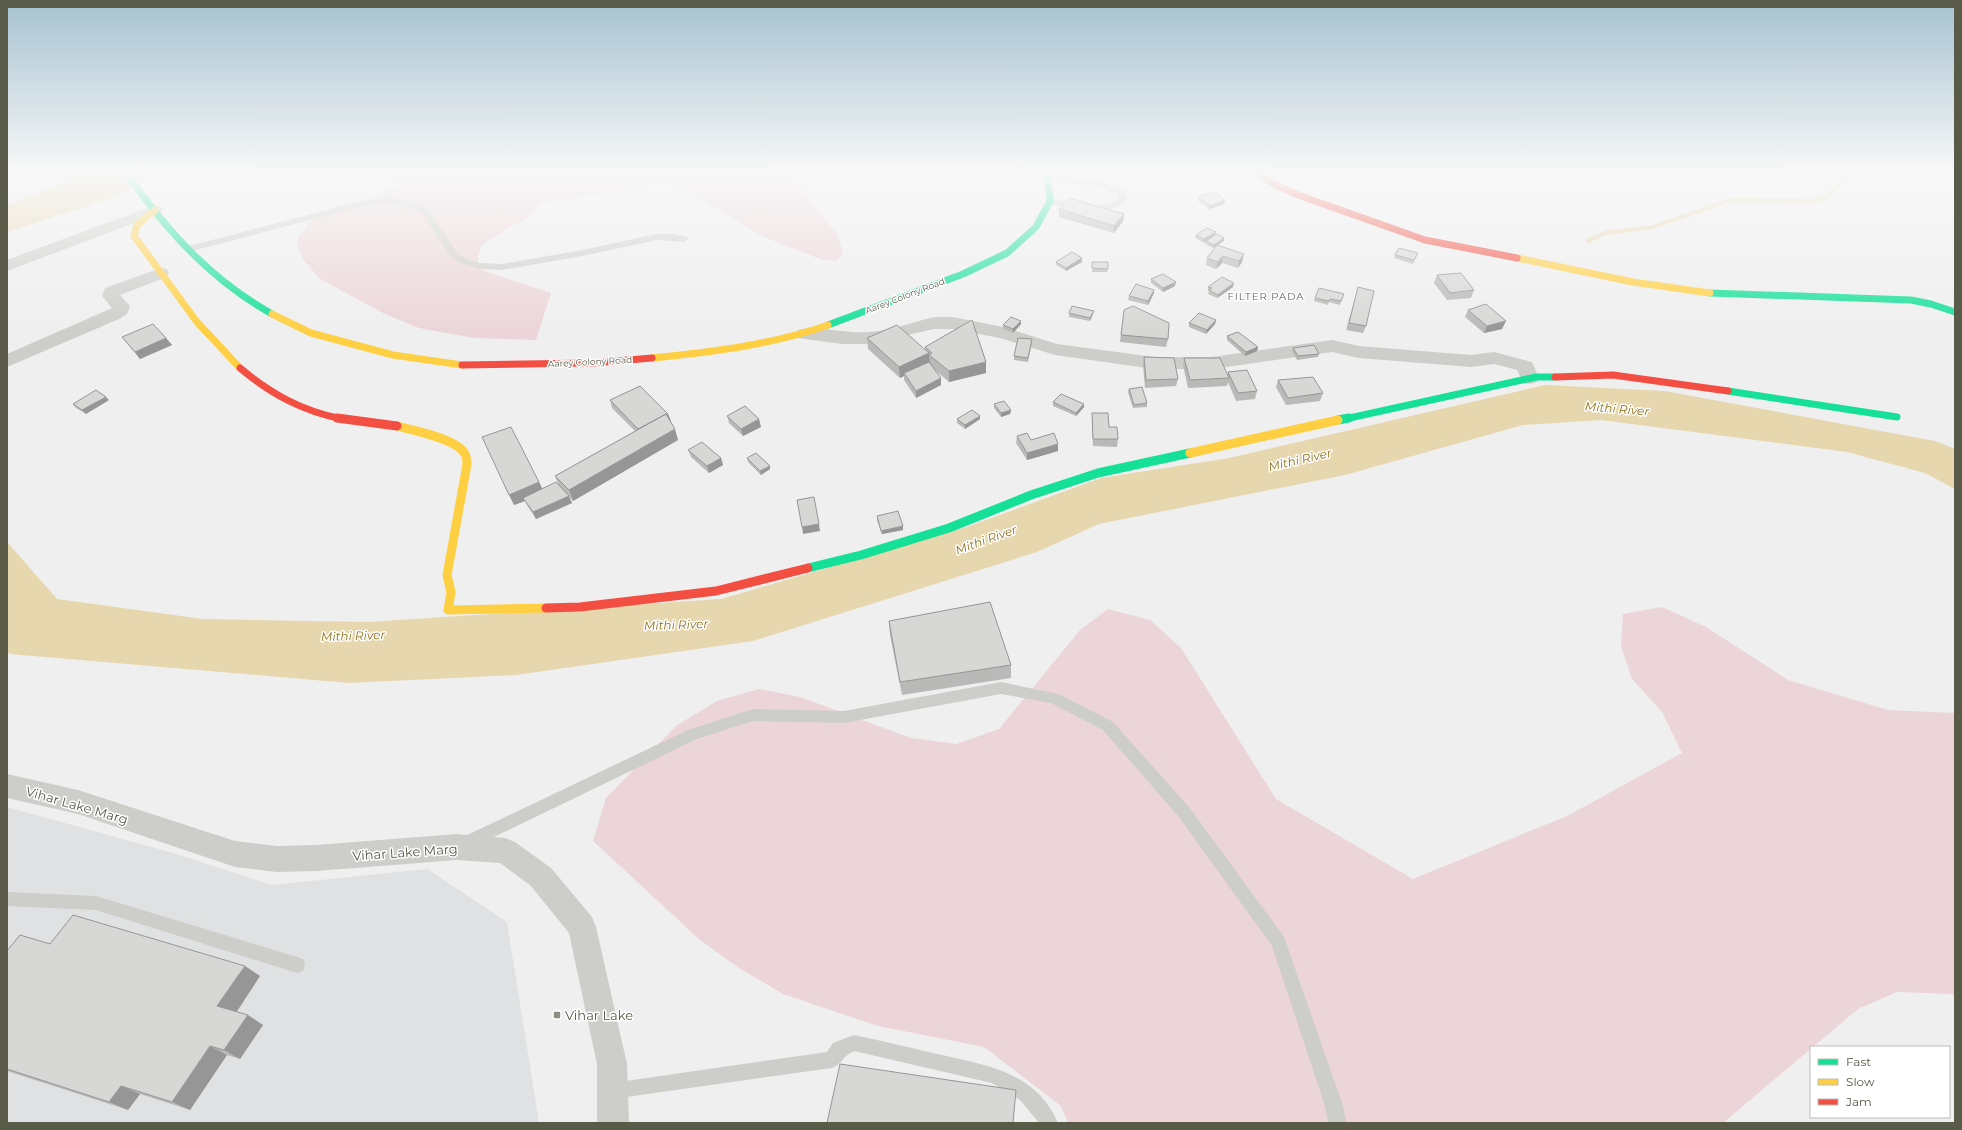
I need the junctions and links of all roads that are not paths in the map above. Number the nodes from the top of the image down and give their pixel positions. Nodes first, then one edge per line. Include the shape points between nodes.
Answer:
1 (111, 227) edge
2 (137, 227) edge
3 (169, 227) edge
4 (273, 227) edge
5 (435, 227) edge
6 (1036, 227) edge
7 (1383, 227) edge
8 (684, 239) dead end
9 (188, 249) junction
10 (7, 266) edge
11 (161, 273) junction
12 (1955, 312) edge
13 (804, 334) junction
14 (7, 361) edge
15 (1530, 378) junction
16 (1897, 417) dead end
17 (7, 786) edge
18 (457, 847) junction
19 (7, 898) edge
20 (297, 965) dead end
21 (612, 1091) junction
22 (612, 1123) edge
23 (1049, 1123) edge
24 (1337, 1123) edge

1 - 10 street
2 - 11 street via 134,236
3 - 9 street, Aarey Colony Road
4 - 9 lane
5 - 8 lane via 454,255 465,262 480,266 502,267 657,237 673,236
6 - 13 street, Aarey Colony Road via 1007,253 963,274
7 - 12 street via 1470,250 1633,282 1714,294 1911,300
9 - 13 street, Aarey Colony Road via 198,262 248,302 311,333 393,355 470,366 593,363 696,354
11 - 14 street via 111,292 111,296 121,306 121,310 114,315
11 - 15 street via 196,322 239,368 278,396 311,412 405,426 442,439 462,450 467,459 447,575 451,592 448,610 580,607 716,591 861,555 942,531 1031,495 1098,473
13 - 15 street via 869,338 934,323 953,323 1003,333 1055,349 1154,363 1212,363 1332,346 1359,352 1471,361 1494,358 1525,366
15 - 16 street via 1613,375
17 - 18 street, Vihar Lake Marg via 78,802 235,854 277,859 316,858
18 - 21 street, Vihar Lake Marg via 505,852 542,877 582,927 612,1064
18 - 24 lane via 693,734 753,715 844,717 1001,688 1053,698 1108,726 1184,812 1278,942 1334,1106
19 - 20 lane via 96,903
21 - 22 street, Vihar Lake Marg
21 - 23 lane via 832,1060 840,1049 854,1043 994,1075 1028,1094 1041,1108

